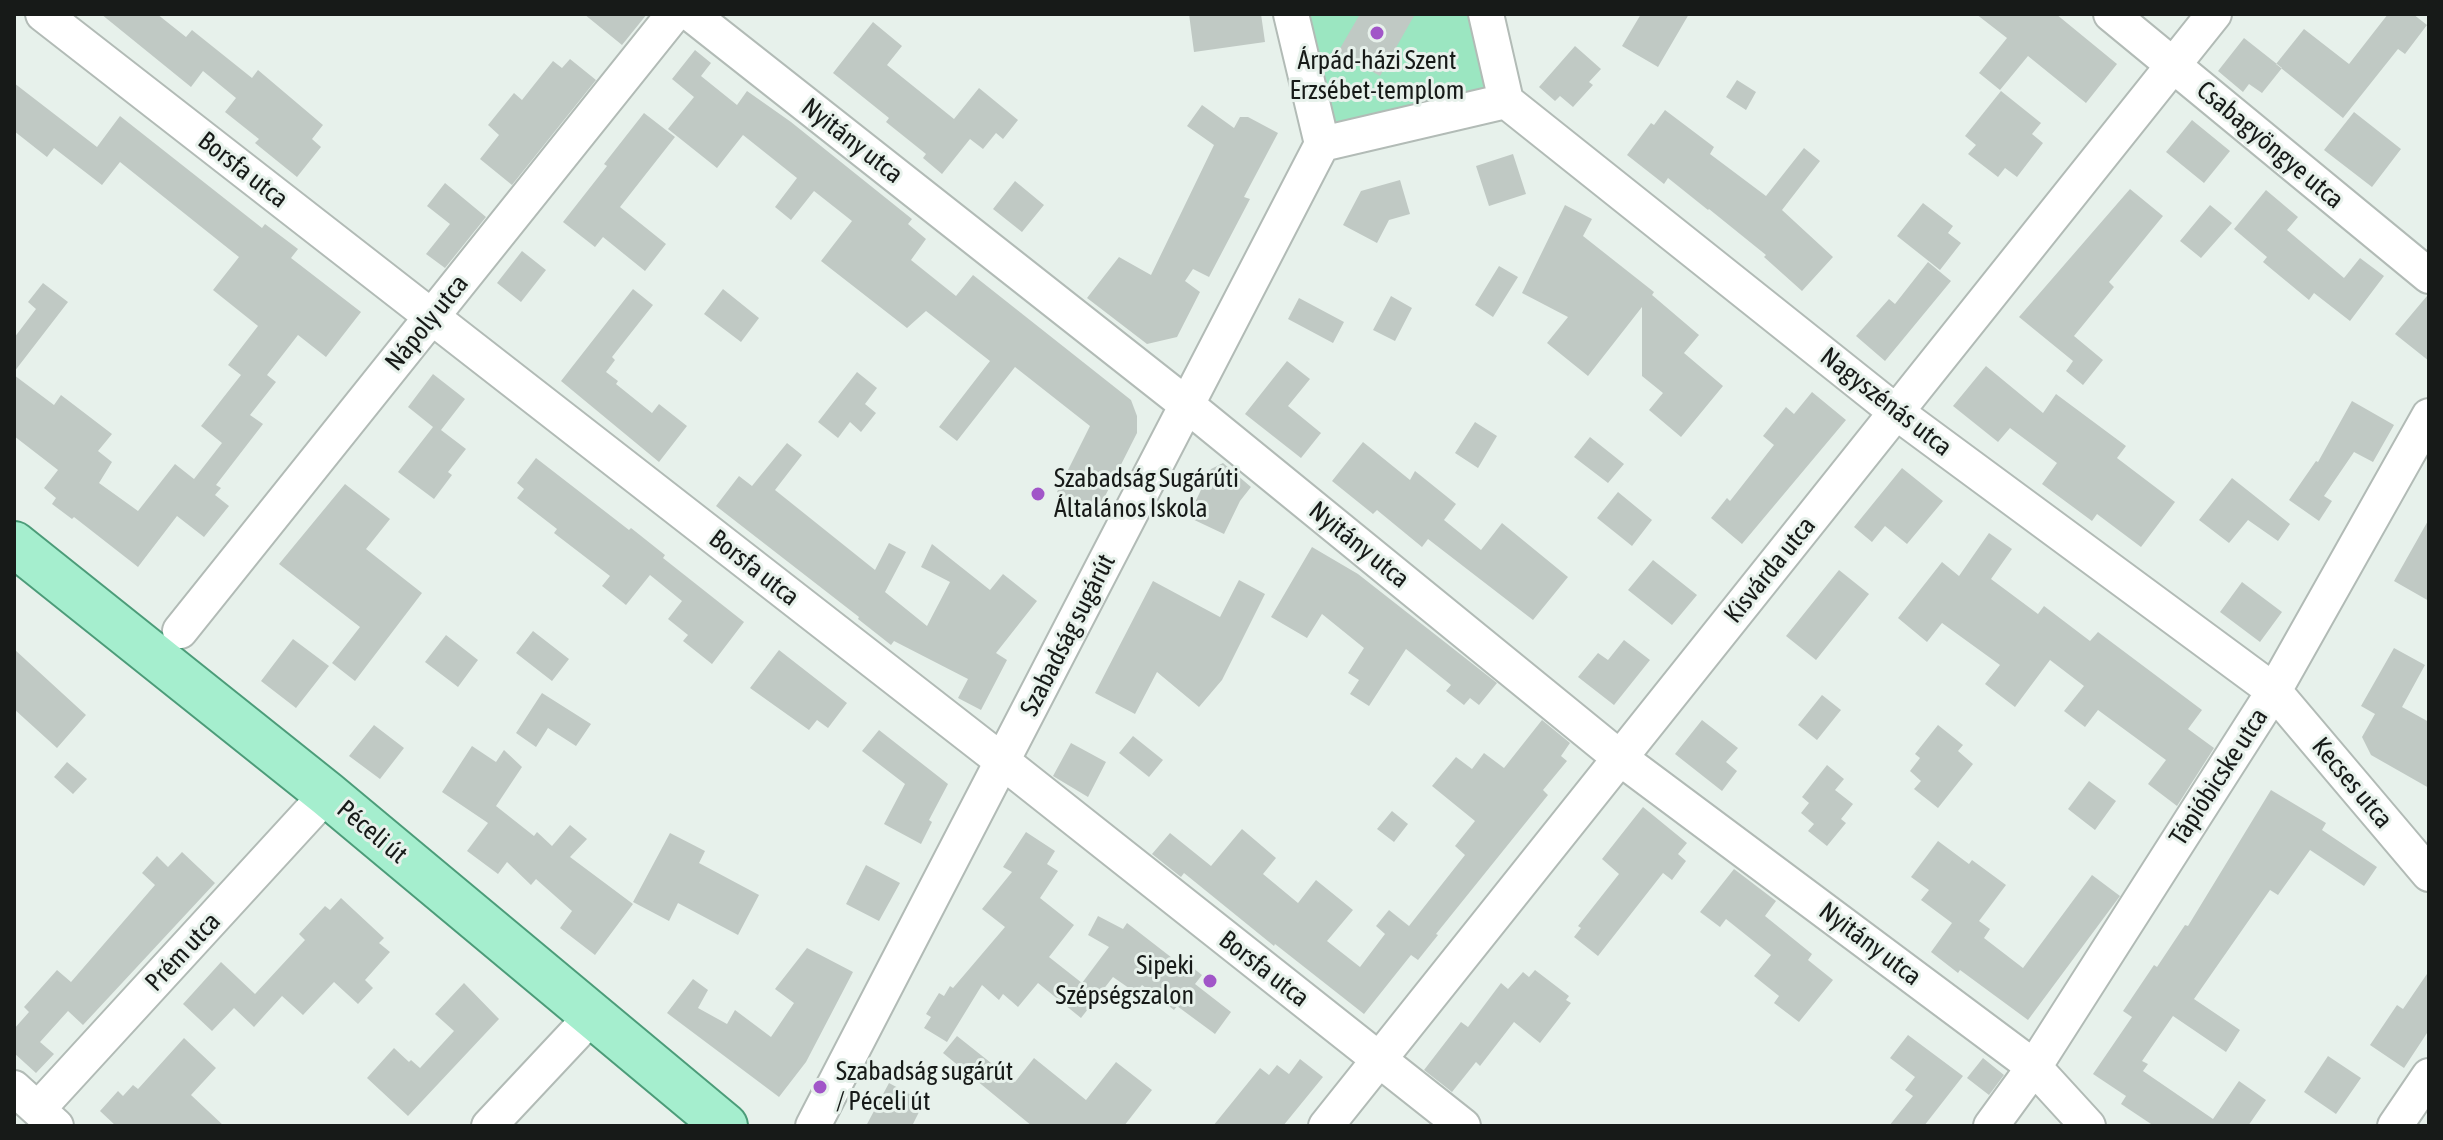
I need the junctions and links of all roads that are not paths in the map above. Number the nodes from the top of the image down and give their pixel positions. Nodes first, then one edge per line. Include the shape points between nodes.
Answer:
1 (43, 14) edge
2 (674, 14) edge
3 (691, 14) edge
4 (1291, 14) edge
5 (1486, 14) edge
6 (2111, 14) edge
7 (2214, 14) edge
8 (2174, 64) junction
9 (1506, 101) junction
10 (1322, 144) junction
11 (2429, 276) edge
12 (432, 317) junction
13 (1187, 405) junction
14 (1896, 412) junction
15 (2429, 416) edge
16 (18, 554) edge
17 (180, 631) dead end
18 (2274, 691) junction
19 (1620, 758) junction
20 (1002, 761) junction
21 (327, 794) junction
22 (2429, 874) edge
23 (593, 1015) junction
24 (1378, 1060) junction
25 (2034, 1067) junction
26 (2429, 1076) edge
27 (36, 1108) edge
28 (489, 1126) edge
29 (725, 1126) edge
30 (813, 1126) edge
31 (1326, 1126) edge
32 (1463, 1126) edge
33 (1991, 1126) edge
34 (2088, 1126) edge
35 (2395, 1126) edge

1 - 12 street, Borsfa utca
2 - 12 street, Nápoly utca
3 - 13 street, Nyitány utca
4 - 10 street
5 - 9 street
6 - 8 street, Csabagyöngye utca
7 - 8 street, Kisvárda utca
8 - 11 street, Csabagyöngye utca
8 - 14 street, Kisvárda utca
9 - 10 street
9 - 14 street, Nagyszénás utca
10 - 13 street, Szabadság sugárút
12 - 17 street, Nápoly utca
12 - 20 street, Borsfa utca
13 - 19 street, Nyitány utca
13 - 20 street, Szabadság sugárút
14 - 18 street, Nagyszénás utca
14 - 19 street, Kisvárda utca
15 - 18 street, Tápióbicske utca
16 - 21 main road, Péceli út
18 - 22 street, Kecses utca
18 - 25 street, Tápióbicske utca
19 - 24 street, Kisvárda utca
19 - 25 street, Nyitány utca
20 - 24 street, Borsfa utca
20 - 30 street, Szabadság sugárút
21 - 23 main road, Péceli út
21 - 27 street, Prém utca
23 - 28 street
23 - 29 main road, Péceli út
24 - 31 street, Kisvárda utca
24 - 32 street, Borsfa utca
25 - 33 street, Tápióbicske utca
25 - 34 street, Nyitány utca
26 - 35 street

